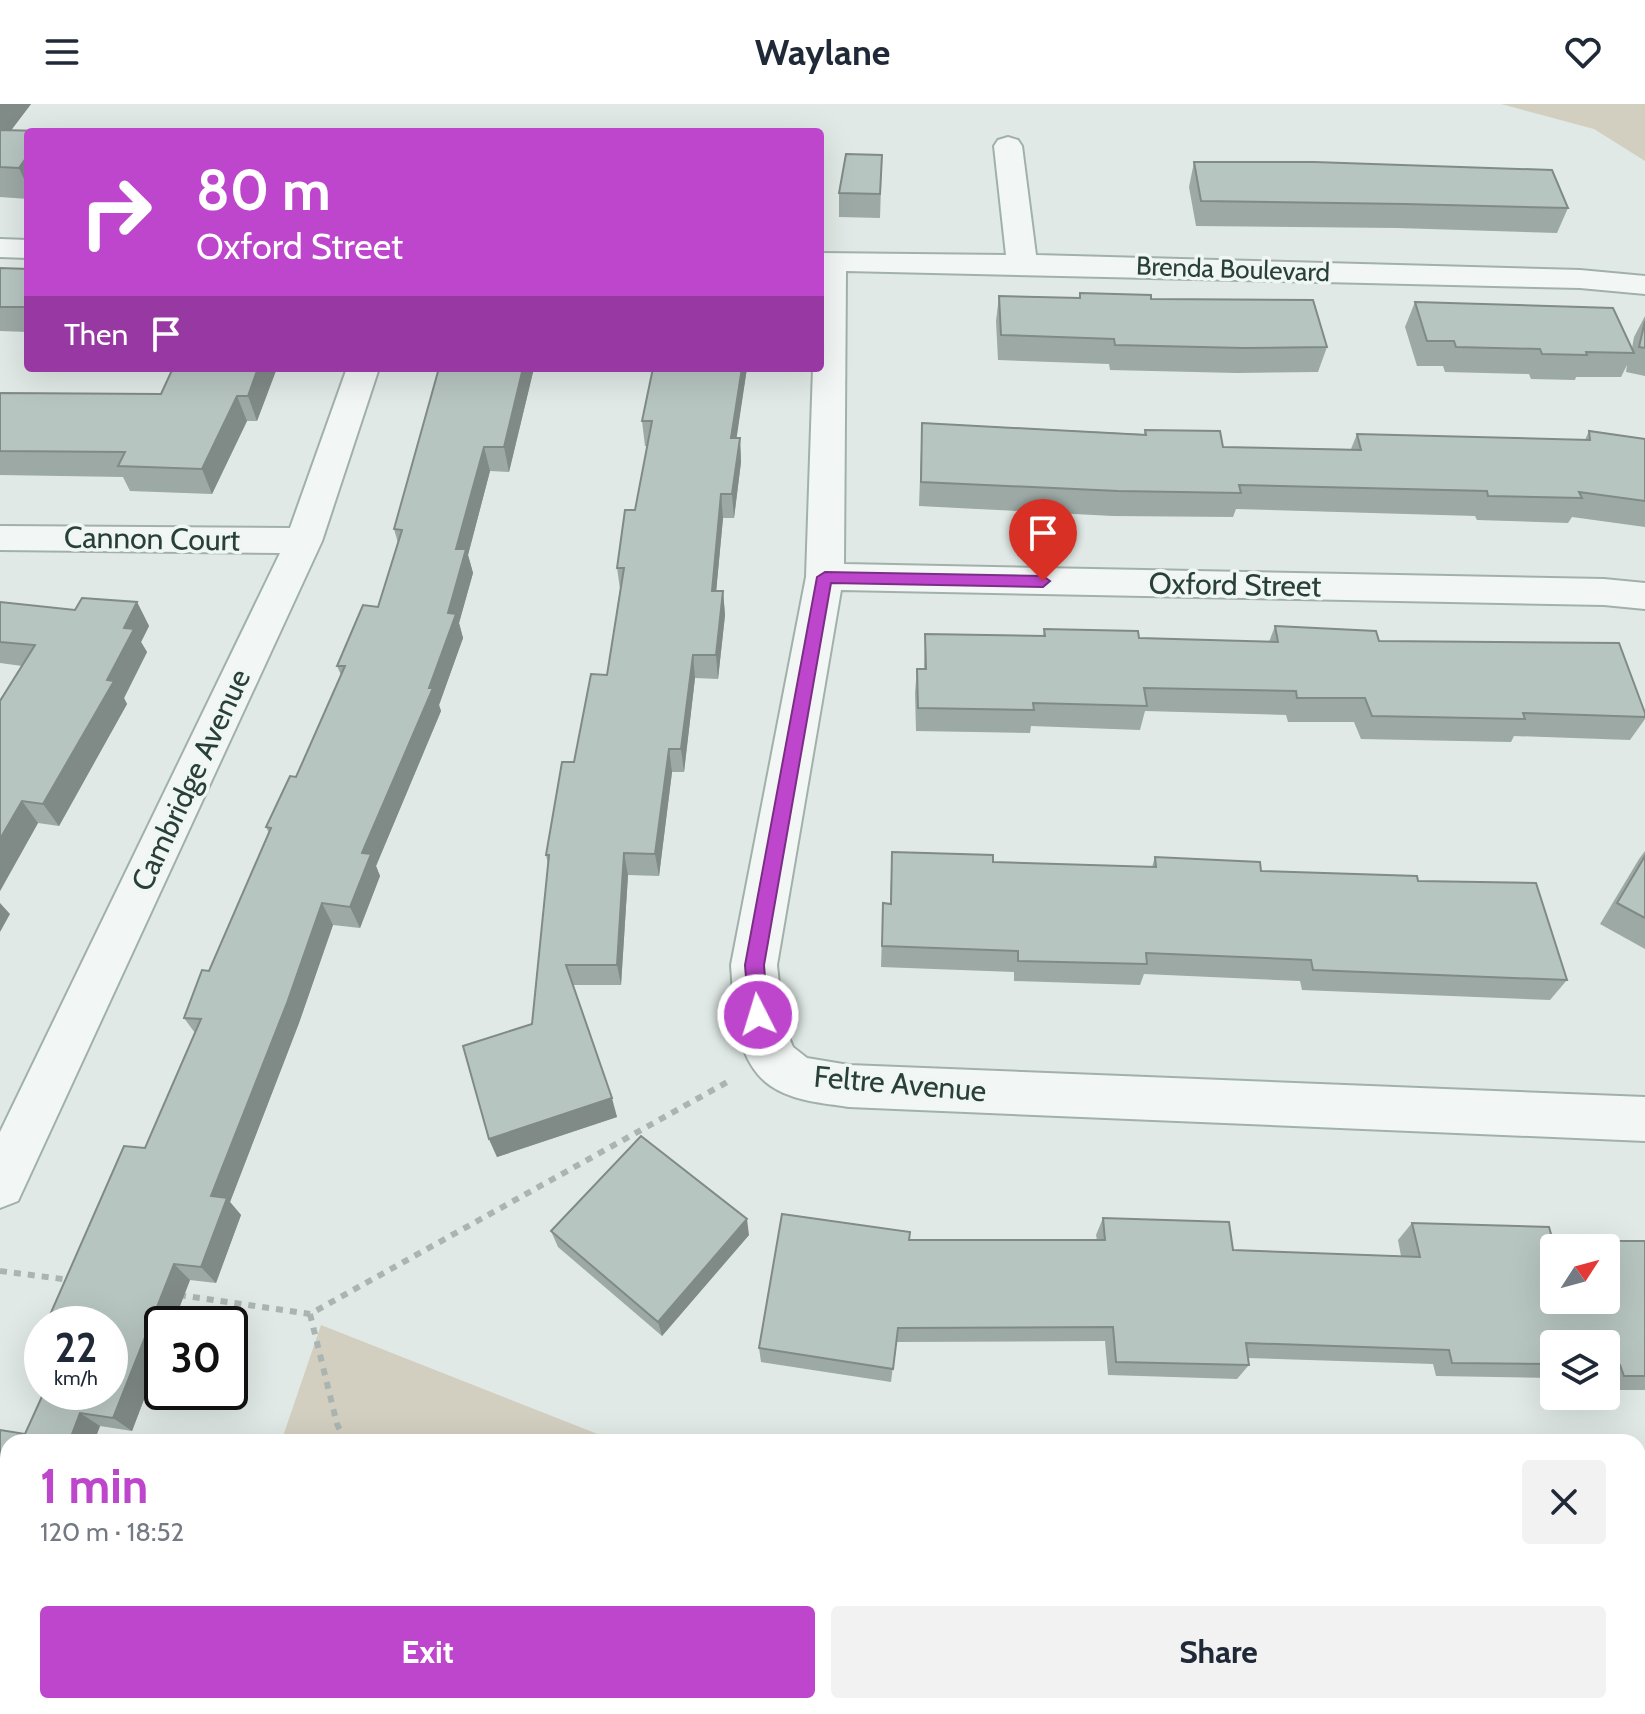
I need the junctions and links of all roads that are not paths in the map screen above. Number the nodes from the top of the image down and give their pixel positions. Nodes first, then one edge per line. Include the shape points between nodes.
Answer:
1 (1008, 146) dead end
2 (0, 248) edge
3 (24, 249) edge
4 (826, 262) edge
5 (1022, 264) junction
6 (1645, 285) edge
7 (362, 372) edge
8 (0, 538) edge
9 (304, 541) junction
10 (825, 577) junction
11 (1645, 596) edge
12 (1645, 1119) edge
13 (0, 1185) edge

1 - 5 street
2 - 3 street
4 - 5 street, Brenda Boulevard
4 - 10 street, Feltre Avenue
5 - 6 street, Brenda Boulevard
7 - 9 street, Cambridge Avenue
8 - 9 street, Cannon Court
9 - 13 street, Cambridge Avenue
10 - 11 street, Oxford Street
10 - 12 street, Feltre Avenue via 754,965 758,1015 772,1057 788,1071 849,1086

